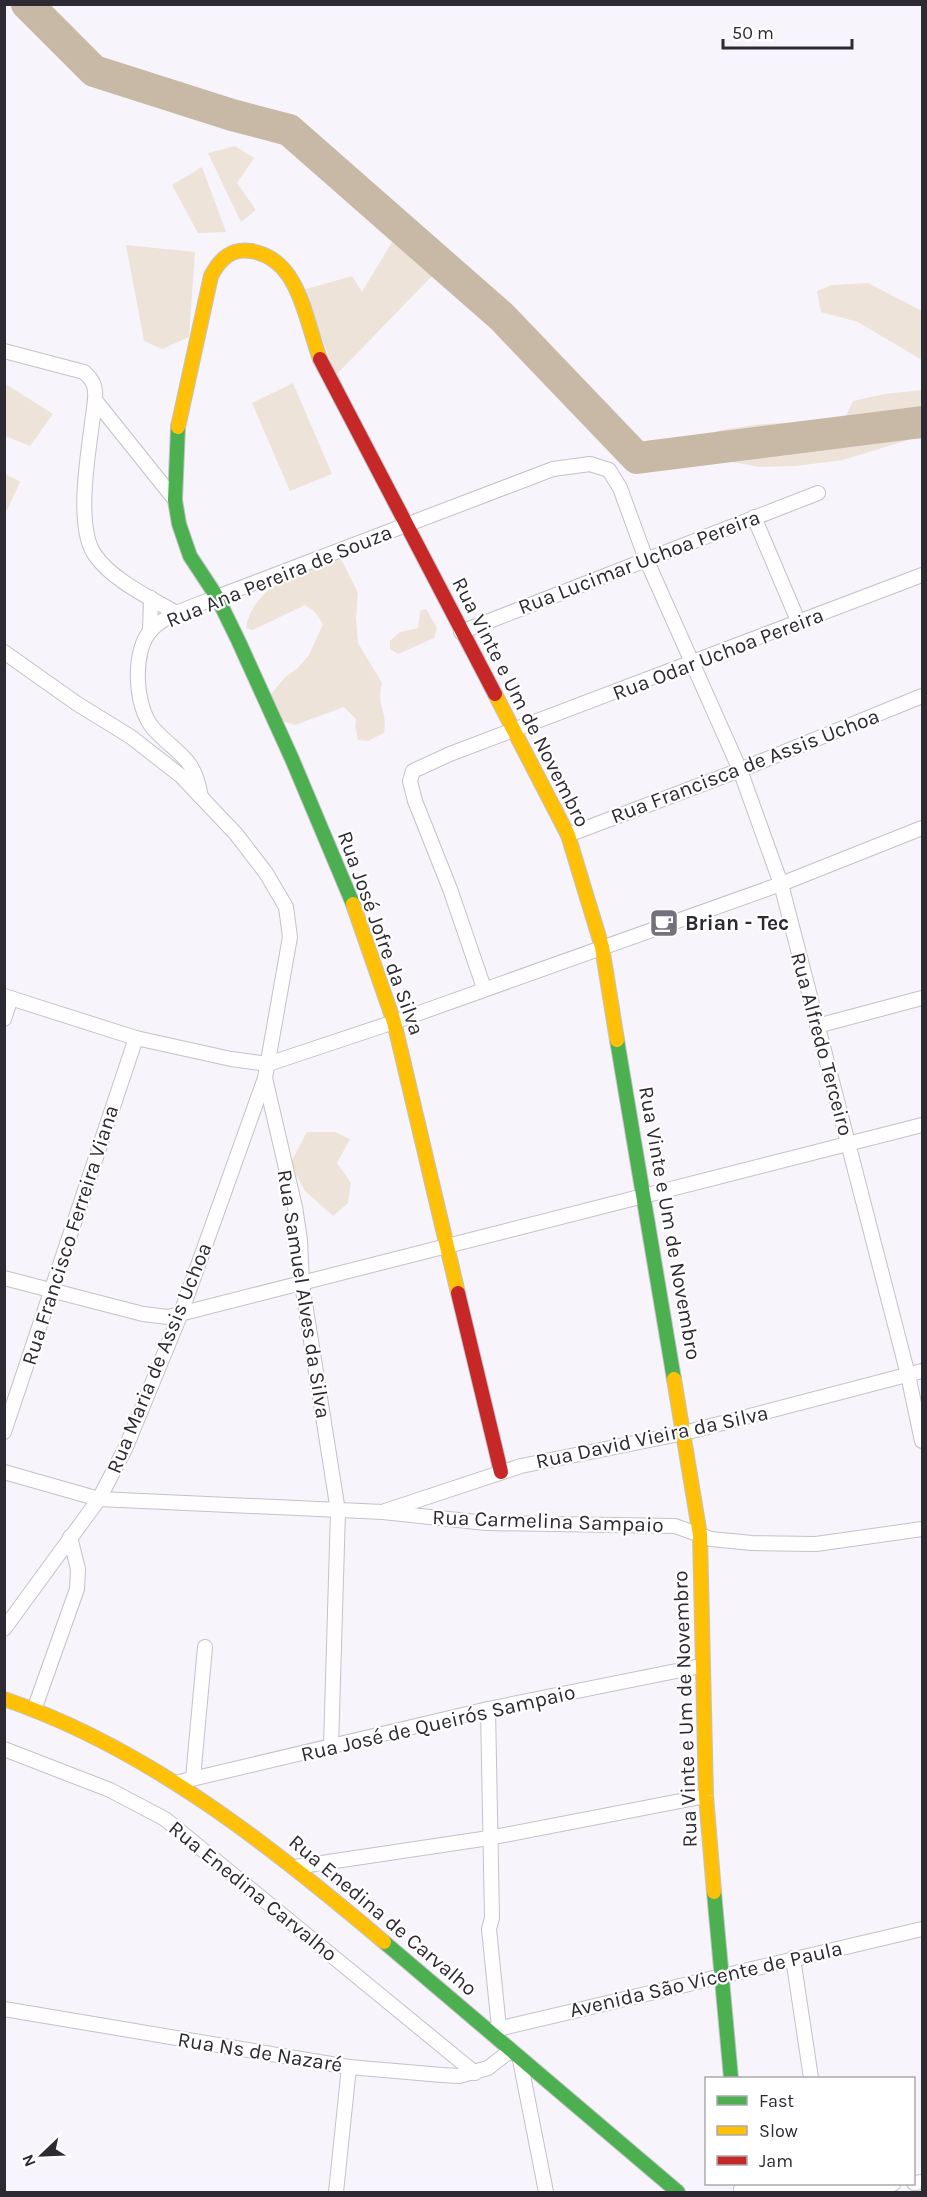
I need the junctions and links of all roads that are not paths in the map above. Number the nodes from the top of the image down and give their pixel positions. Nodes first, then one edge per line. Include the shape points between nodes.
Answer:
1 (4, 351) edge
2 (95, 400) junction
3 (359, 430) joint
4 (818, 493) dead end
5 (175, 500) junction
6 (754, 517) junction
7 (406, 525) junction
8 (646, 559) junction
9 (922, 575) edge
10 (217, 597) junction
11 (151, 598) junction
12 (178, 614) junction
13 (799, 623) junction
14 (150, 631) junction
15 (461, 632) junction
16 (4, 652) edge
17 (691, 663) junction
18 (922, 696) edge
19 (513, 732) junction
20 (740, 770) junction
21 (201, 797) junction
22 (922, 828) edge
23 (568, 835) junction
24 (781, 884) junction
25 (602, 947) junction
26 (484, 988) junction
27 (8, 997) edge
28 (922, 998) edge
29 (4, 1019) edge
30 (394, 1022) junction
31 (817, 1026) junction
32 (136, 1038) junction
33 (268, 1064) junction
34 (265, 1078) junction
35 (922, 1125) edge
36 (849, 1143) junction
37 (644, 1196) junction
38 (447, 1248) junction
39 (4, 1278) edge
40 (302, 1284) junction
41 (52, 1290) junction
42 (181, 1313) junction
43 (922, 1371) edge
44 (908, 1374) junction
45 (4, 1432) edge
46 (684, 1433) junction
47 (922, 1441) edge
48 (4, 1472) edge
49 (501, 1472) junction
50 (99, 1499) junction
51 (338, 1511) junction
52 (383, 1512) junction
53 (922, 1529) edge
54 (700, 1535) junction
55 (70, 1536) junction
56 (4, 1629) edge
57 (205, 1647) dead end
58 (701, 1666) junction
59 (4, 1699) edge
60 (488, 1709) junction
61 (33, 1710) junction
62 (331, 1747) junction
63 (6, 1749) edge
64 (193, 1778) junction
65 (175, 1783) junction
66 (706, 1796) junction
67 (489, 1838) junction
68 (295, 1867) junction
69 (922, 1929) edge
70 (793, 1958) junction
71 (722, 1975) junction
72 (4, 2009) edge
73 (494, 2030) junction
74 (515, 2056) junction
75 (349, 2067) junction
76 (475, 2073) junction
77 (731, 2077) edge
78 (811, 2077) edge
79 (855, 2185) edge
80 (740, 2188) edge
81 (336, 2193) edge
82 (546, 2193) edge
83 (678, 2193) edge

1 - 2 street via 84,372 96,388
2 - 5 street, Rua José Jofre da Silva
2 - 11 street via 85,532 104,565
3 - 5 street, Rua José Jofre da Silva via 323,367 288,274 262,254 249,250 228,253 210,276 188,372 175,454
3 - 7 street, Rua Vinte e Um de Novembro
4 - 6 street, Rua Lucimar Uchoa Pereira
5 - 10 street, Rua José Jofre da Silva via 190,556
6 - 8 street, Rua Lucimar Uchoa Pereira
6 - 13 street
7 - 8 street, Rua Ana Pereira de Souza via 553,469 590,464 609,470 620,488
7 - 10 street, Rua Ana Pereira de Souza
7 - 15 street, Rua Vinte e Um de Novembro
8 - 15 street, Rua Lucimar Uchoa Pereira
8 - 17 street, Rua Alfredo Terceiro
9 - 13 street, Rua Odar Uchoa Pereira
10 - 12 street, Rua Ana Pereira de Souza
10 - 30 street, Rua José Jofre da Silva via 265,697 348,891
11 - 12 street
11 - 14 street
12 - 14 street, Rua Ana Pereira de Souza
13 - 17 street, Rua Odar Uchoa Pereira
14 - 21 street, Rua Ana Pereira de Souza via 141,653 138,694 152,727 193,767
15 - 19 street, Rua Vinte e Um de Novembro
16 - 21 street, Rua Maria de Assis Uchoa via 147,749
17 - 19 street, Rua Odar Uchoa Pereira
17 - 20 street, Rua Alfredo Terceiro
18 - 20 street, Rua Francisca de Assis Uchoa
19 - 23 street, Rua Vinte e Um de Novembro
19 - 26 street, Rua Odar Uchoa Pereira via 417,767 410,781
20 - 23 street, Rua Francisca de Assis Uchoa
20 - 24 street, Rua Alfredo Terceiro
21 - 33 street, Rua Maria de Assis Uchoa via 267,873 290,922 290,952
22 - 24 street
23 - 25 street, Rua Vinte e Um de Novembro
24 - 25 street
24 - 31 street, Rua Alfredo Terceiro
25 - 26 street
25 - 37 street, Rua Vinte e Um de Novembro
26 - 30 street
27 - 29 street
27 - 32 street
28 - 31 street
30 - 33 street
30 - 38 street, Rua José Jofre da Silva
31 - 36 street, Rua Alfredo Terceiro
32 - 33 street
32 - 41 street, Rua Francisco Ferreira Viana
33 - 34 street, Rua Maria de Assis Uchoa
34 - 40 street, Rua Samuel Alves da Silva via 295,1207
34 - 42 street, Rua Maria de Assis Uchoa
35 - 36 street
36 - 37 street
36 - 44 street, Rua Alfredo Terceiro
37 - 38 street
37 - 46 street, Rua Vinte e Um de Novembro
38 - 40 street
38 - 49 street, Rua José Jofre da Silva
39 - 41 street
40 - 42 street
40 - 51 street, Rua Samuel Alves da Silva
41 - 42 street via 153,1316
41 - 45 street, Rua Francisco Ferreira Viana
42 - 50 street, Rua Maria de Assis Uchoa via 126,1447
43 - 44 street, Rua David Vieira da Silva
44 - 46 street, Rua David Vieira da Silva
44 - 47 street, Rua Alfredo Terceiro
46 - 49 street, Rua David Vieira da Silva
46 - 54 street, Rua Vinte e Um de Novembro
48 - 50 street, Rua Carmelina Sampaio
49 - 52 street, Rua David Vieira da Silva
50 - 51 street, Rua Carmelina Sampaio
50 - 55 street, Rua Maria de Assis Uchoa
51 - 52 street, Rua Carmelina Sampaio
51 - 62 street, Rua Samuel Alves da Silva
52 - 54 street, Rua Carmelina Sampaio via 486,1523 667,1526
53 - 54 street, Rua Carmelina Sampaio via 816,1544 752,1543
54 - 58 street, Rua Vinte e Um de Novembro
55 - 56 street, Rua Maria de Assis Uchoa
55 - 61 street via 78,1569 77,1589
57 - 64 street
58 - 60 street, Rua José de Queirós Sampaio
58 - 66 street, Rua Vinte e Um de Novembro
59 - 61 street, Rua Enedina de Carvalho
60 - 62 street, Rua José de Queirós Sampaio
60 - 67 street
61 - 65 street, Rua Enedina de Carvalho
62 - 64 street, Rua José de Queirós Sampaio
63 - 76 street, Rua Enedina Carvalho via 110,1790 165,1819
64 - 65 street, Rua José de Queirós Sampaio
65 - 68 street, Rua Enedina de Carvalho
66 - 67 street
66 - 71 street, Rua Vinte e Um de Novembro
67 - 68 street
67 - 73 street
68 - 73 street, Rua Enedina de Carvalho
69 - 70 street, Avenida São Vicente de Paula
70 - 71 street, Avenida São Vicente de Paula
70 - 78 street
71 - 73 street, Avenida São Vicente de Paula
71 - 77 street, Rua Vinte e Um de Novembro
72 - 75 street, Rua Ns de Nazaré
73 - 74 street, Rua Enedina de Carvalho
74 - 76 street, Rua Ns de Nazaré
74 - 82 street
74 - 83 street, Rua Enedina de Carvalho
75 - 76 street, Rua Ns de Nazaré via 442,2076
75 - 81 street
79 - 80 street

